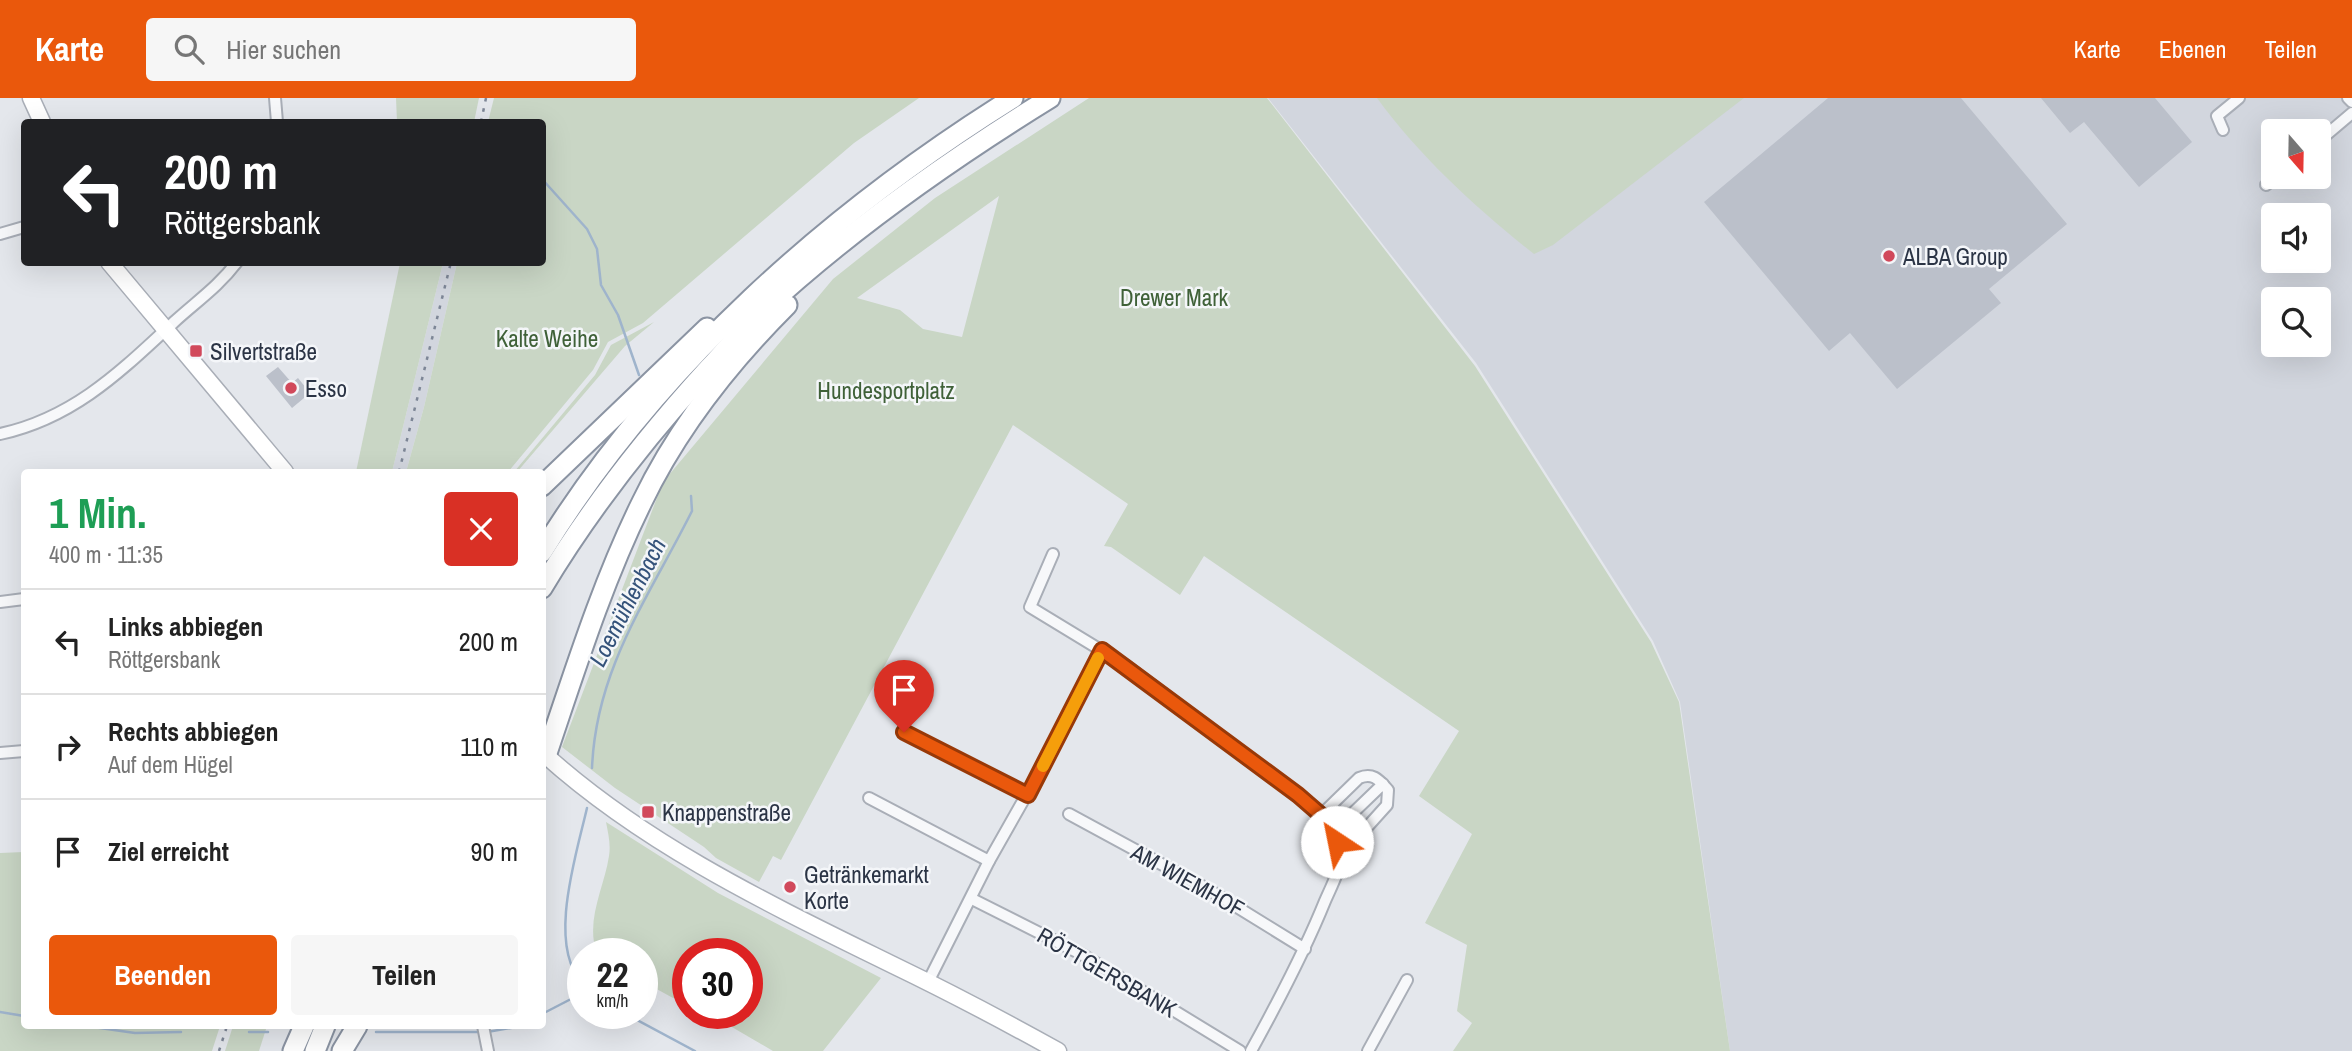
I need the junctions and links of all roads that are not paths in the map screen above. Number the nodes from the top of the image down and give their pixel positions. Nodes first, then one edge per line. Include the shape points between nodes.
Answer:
1 (31, 98) edge
2 (275, 98) edge
3 (1013, 98) edge
4 (1050, 98) edge
5 (2239, 98) edge
6 (2348, 98) edge
7 (2352, 102) edge
8 (2352, 113) edge
9 (41, 119) edge
10 (277, 119) edge
11 (2223, 130) dead end
12 (2331, 131) edge
13 (907, 170) junction
14 (21, 227) edge
15 (0, 234) edge
16 (825, 257) junction
17 (112, 266) edge
18 (234, 266) edge
19 (166, 332) junction
20 (0, 434) edge
21 (282, 469) edge
22 (546, 482) edge
23 (546, 545) edge
24 (1053, 554) dead end
25 (546, 581) edge
26 (21, 599) edge
27 (0, 602) edge
28 (1102, 650) junction
29 (904, 732) dead end
30 (546, 749) edge
31 (21, 751) edge
32 (0, 753) edge
33 (546, 756) edge
34 (1383, 784) junction
35 (1028, 795) junction
36 (869, 798) dead end
37 (1069, 814) dead end
38 (1321, 815) junction
39 (1333, 832) junction
40 (1341, 856) junction
41 (989, 861) junction
42 (971, 899) junction
43 (1305, 949) junction
44 (1407, 980) dead end
45 (928, 982) junction
46 (324, 1029) edge
47 (355, 1029) edge
48 (484, 1029) edge
49 (487, 1049) edge
50 (315, 1051) edge
51 (342, 1051) edge
52 (1058, 1051) edge
53 (1240, 1051) edge
54 (1251, 1051) edge
55 (1368, 1051) edge

1 - 9 main road
2 - 10 street
3 - 13 highway
4 - 16 highway via 939,172
5 - 11 street via 2217,116
6 - 7 street
8 - 12 street
13 - 22 highway via 871,187 800,242
13 - 23 highway via 797,258 681,371 569,508
14 - 15 street
16 - 25 highway via 759,314 653,429
16 - 30 highway via 814,279 721,377 643,499
17 - 19 main road
18 - 19 street
19 - 20 street via 105,386 55,416
19 - 21 main road
24 - 28 street via 1030,607
26 - 27 street
28 - 35 street
28 - 38 street
29 - 35 street
31 - 32 street
33 - 45 main road via 704,868
34 - 38 street via 1372,776 1359,778
34 - 39 street
34 - 40 street via 1388,790 1387,805
35 - 41 street
36 - 41 street
37 - 43 street, AM WIEMHOF
38 - 39 street
39 - 40 street
40 - 43 street
41 - 42 street
42 - 45 street
42 - 53 street, RÖTTGERSBANK via 1071,949
43 - 54 street
44 - 55 street
45 - 52 main road
46 - 50 highway
47 - 51 highway
48 - 49 street

